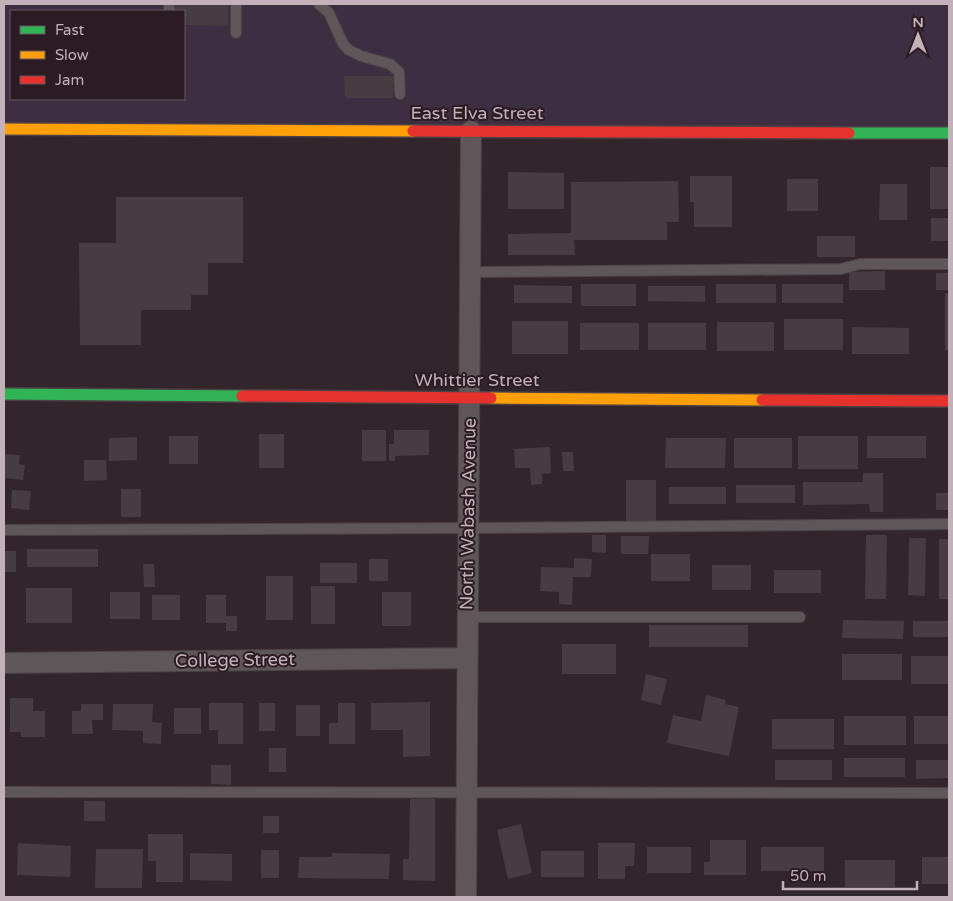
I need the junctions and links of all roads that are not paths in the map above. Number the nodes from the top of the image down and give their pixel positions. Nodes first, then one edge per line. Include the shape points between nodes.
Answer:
1 (236, 4) edge
2 (319, 4) edge
3 (236, 33) dead end
4 (400, 94) dead end
5 (4, 129) edge
6 (471, 131) junction
7 (949, 133) edge
8 (949, 264) edge
9 (470, 272) junction
10 (4, 394) edge
11 (469, 398) junction
12 (949, 401) edge
13 (949, 524) edge
14 (468, 528) junction
15 (4, 530) edge
16 (467, 617) junction
17 (800, 617) dead end
18 (467, 658) junction
19 (4, 663) edge
20 (4, 792) edge
21 (467, 793) junction
22 (949, 793) edge
23 (466, 897) edge

1 - 3 lane
2 - 4 lane via 329,14 349,50 390,64 399,72
5 - 6 street, East Elva Street
6 - 7 street, East Elva Street
6 - 9 street, North Wabash Avenue
8 - 9 lane via 860,264 841,269
9 - 11 street, North Wabash Avenue
10 - 11 street, Whittier Street
11 - 12 street, Whittier Street
11 - 14 street, North Wabash Avenue
13 - 14 lane
14 - 15 lane
14 - 16 street, North Wabash Avenue
16 - 17 lane
16 - 18 street, North Wabash Avenue
18 - 19 street, College Street
18 - 21 street, North Wabash Avenue
20 - 21 lane
21 - 22 lane
21 - 23 street, North Wabash Avenue

